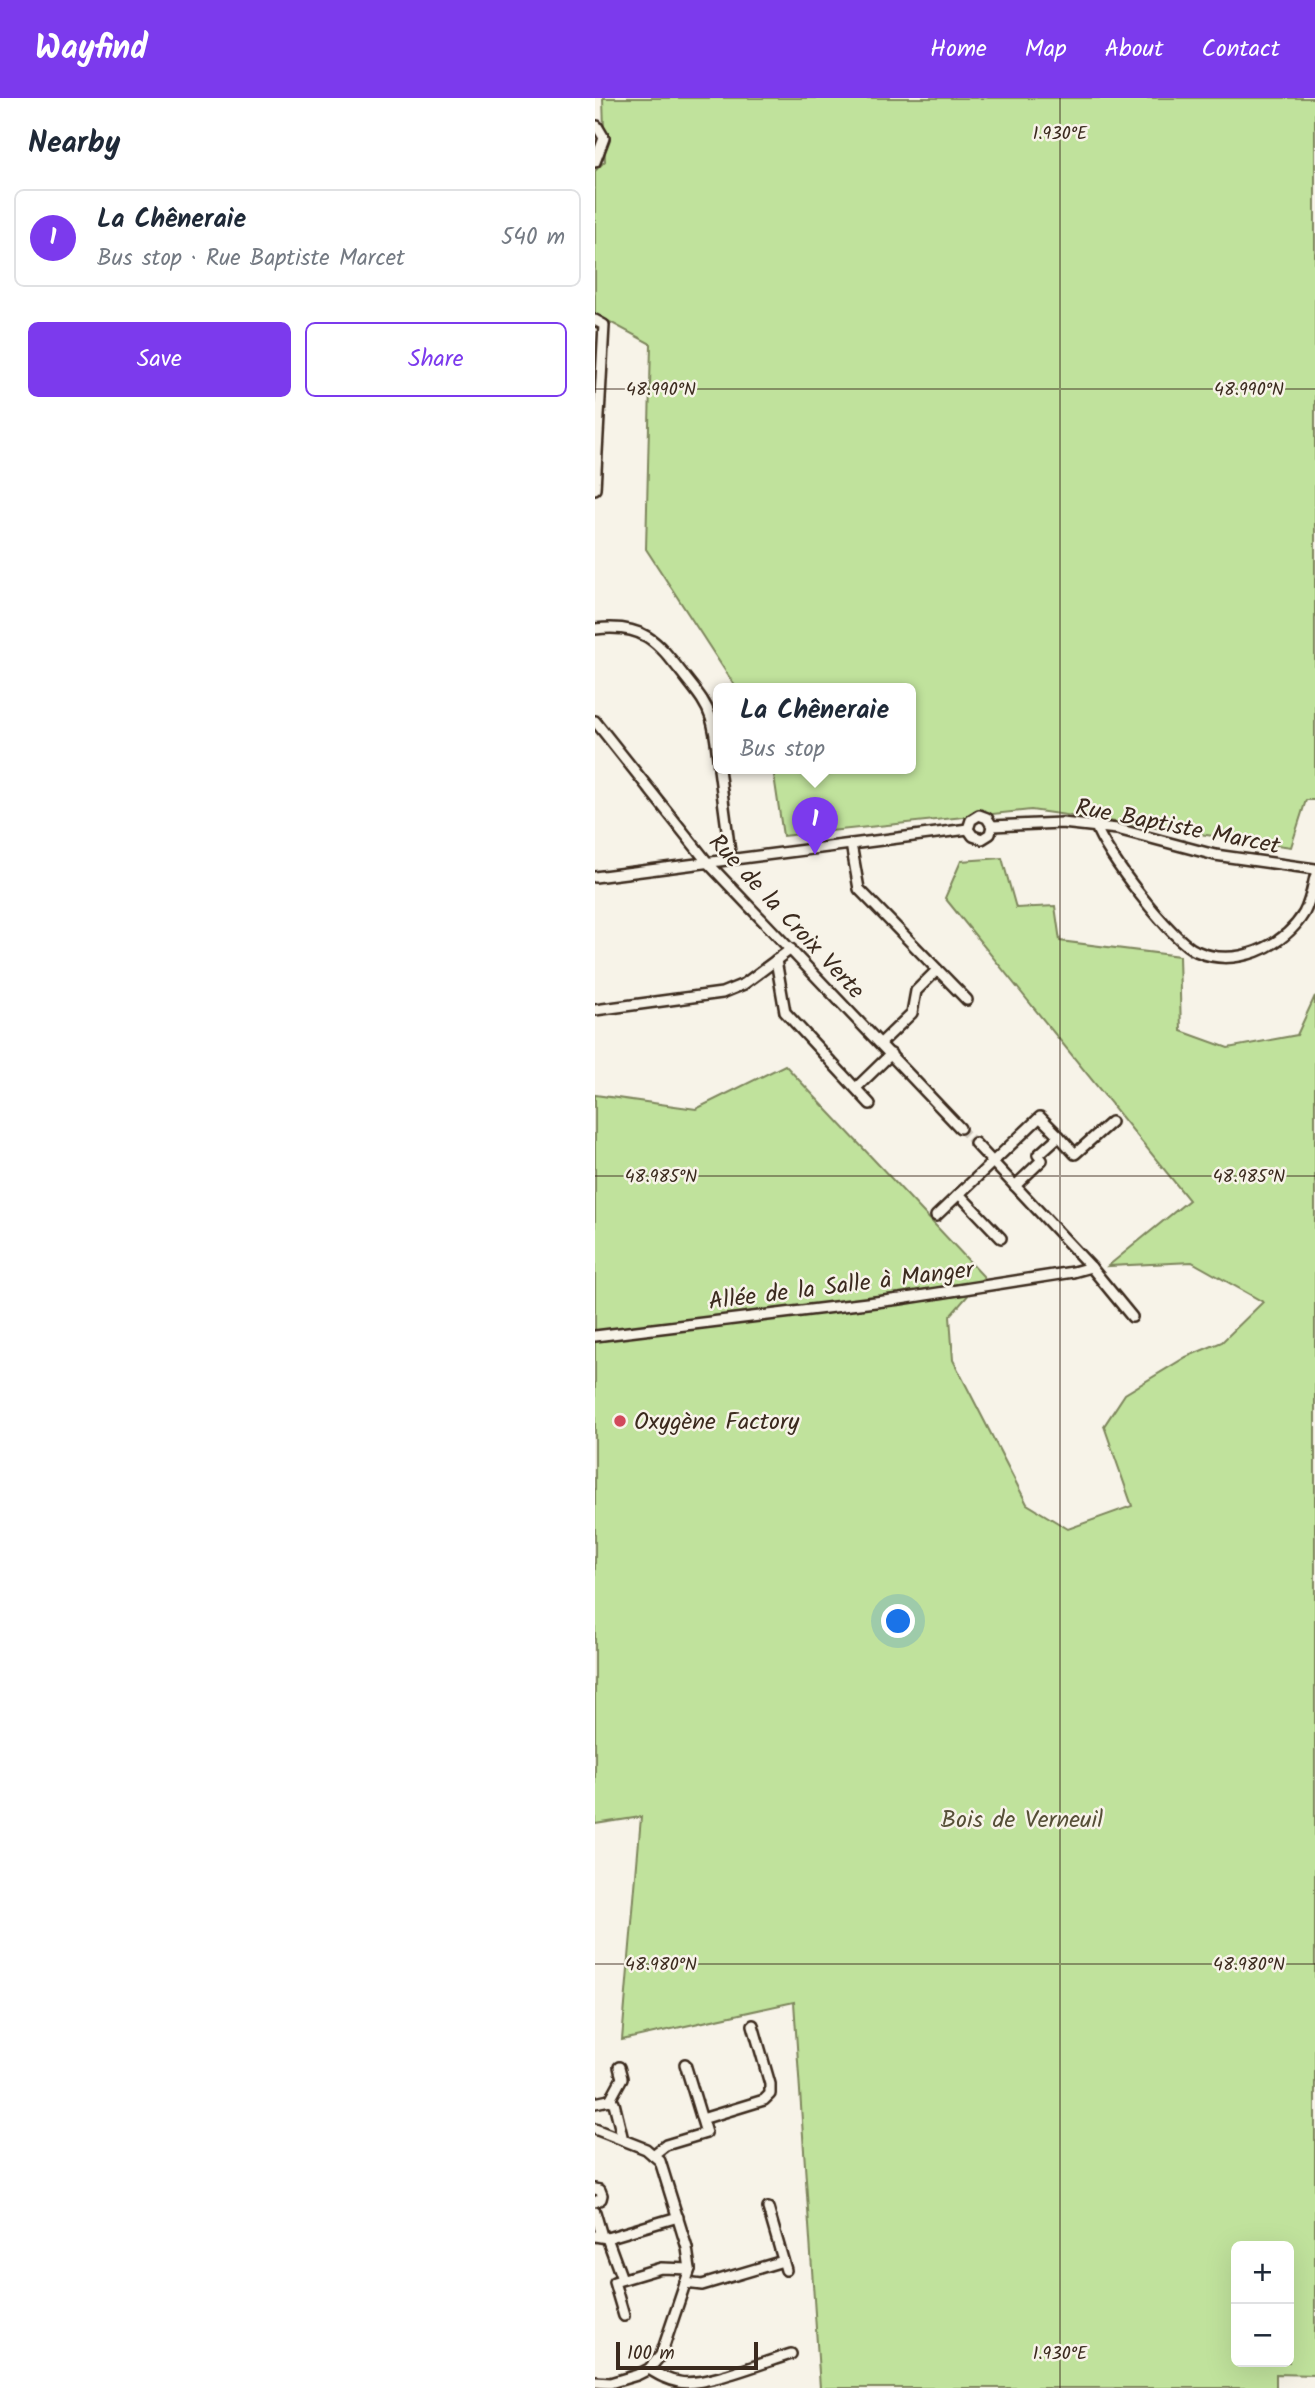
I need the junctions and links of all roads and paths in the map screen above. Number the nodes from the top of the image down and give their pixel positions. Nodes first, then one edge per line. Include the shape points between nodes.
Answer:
1 (595, 126) edge
2 (595, 162) edge
3 (599, 323) edge
4 (595, 489) edge
5 (595, 629) edge
6 (595, 721) edge
7 (713, 726) edge
8 (720, 774) edge
9 (992, 826) junction
10 (1096, 826) junction
11 (968, 829) junction
12 (851, 844) junction
13 (731, 860) junction
14 (708, 863) junction
15 (1315, 869) edge
16 (595, 877) edge
17 (1315, 877) edge
18 (790, 949) junction
19 (776, 960) junction
20 (937, 970) junction
21 (967, 1000) dead end
22 (595, 1010) edge
23 (881, 1043) junction
24 (891, 1054) junction
25 (856, 1088) junction
26 (870, 1104) dead end
27 (1111, 1122) dead end
28 (960, 1128) tunnel mouth
29 (1059, 1136) junction
30 (975, 1143) tunnel mouth
31 (992, 1162) junction
32 (1015, 1186) junction
33 (959, 1194) junction
34 (936, 1216) dead end
35 (1001, 1238) dead end
36 (1091, 1267) junction
37 (1132, 1317) dead end
38 (595, 1336) edge
39 (753, 2025) dead end
40 (685, 2064) dead end
41 (619, 2067) dead end
42 (610, 2101) junction
43 (595, 2103) edge
44 (702, 2119) junction
45 (595, 2129) edge
46 (623, 2140) junction
47 (653, 2155) junction
48 (595, 2189) edge
49 (595, 2202) edge
50 (768, 2208) dead end
51 (595, 2212) edge
52 (678, 2217) junction
53 (601, 2237) edge
54 (690, 2269) junction
55 (622, 2279) junction
56 (685, 2283) junction
57 (624, 2316) dead end
58 (791, 2354) dead end
59 (649, 2369) junction
60 (595, 2382) edge

1 - 2 street via 604,138
3 - 4 street
5 - 7 street via 616,626 652,638 704,701
6 - 14 street, Rue de la Croix Verte
8 - 13 street
9 - 10 street, Rue Baptiste Marcet
9 - 11 street, Rue Baptiste Marcet via 982,839
9 - 11 street, Rue Baptiste Marcet via 979,815
10 - 15 street, Rue Baptiste Marcet via 1215,855
10 - 17 street via 1177,938 1212,957 1259,951 1285,936 1310,901
11 - 12 street, Rue Baptiste Marcet
12 - 13 street, Rue Baptiste Marcet
12 - 20 street via 859,889
13 - 14 street, Rue Baptiste Marcet
14 - 16 street, Rue Baptiste Marcet
14 - 18 street, Rue de la Croix Verte
18 - 19 street
18 - 23 street, Rue de la Croix Verte
19 - 22 street via 744,984 722,993
19 - 25 street via 785,1012
20 - 21 street
20 - 23 street via 916,991 912,1013
23 - 24 street, Rue de la Croix Verte
24 - 25 street
24 - 28 street, Rue de la Croix Verte
25 - 26 street
27 - 29 street via 1075,1154
29 - 31 street via 1040,1117
29 - 32 street
30 - 31 street
31 - 32 street
31 - 33 street
32 - 36 street
33 - 34 street
33 - 35 street
36 - 37 street
36 - 38 street, Allée de la Salle à Manger via 899,1299
39 - 44 street via 770,2094 764,2100
40 - 44 street
41 - 42 street via 622,2078
42 - 43 street
42 - 46 street via 617,2109
44 - 47 street via 706,2133 666,2145
45 - 46 street
46 - 47 street
47 - 52 street via 660,2161
48 - 49 street via 602,2194
50 - 56 street via 784,2265 702,2286
51 - 53 street
52 - 53 street
52 - 54 street
53 - 55 street
54 - 55 street via 661,2268
54 - 56 street
55 - 57 street via 614,2282
56 - 59 street via 661,2355
58 - 59 street via 703,2381 682,2383
59 - 60 street via 611,2382

